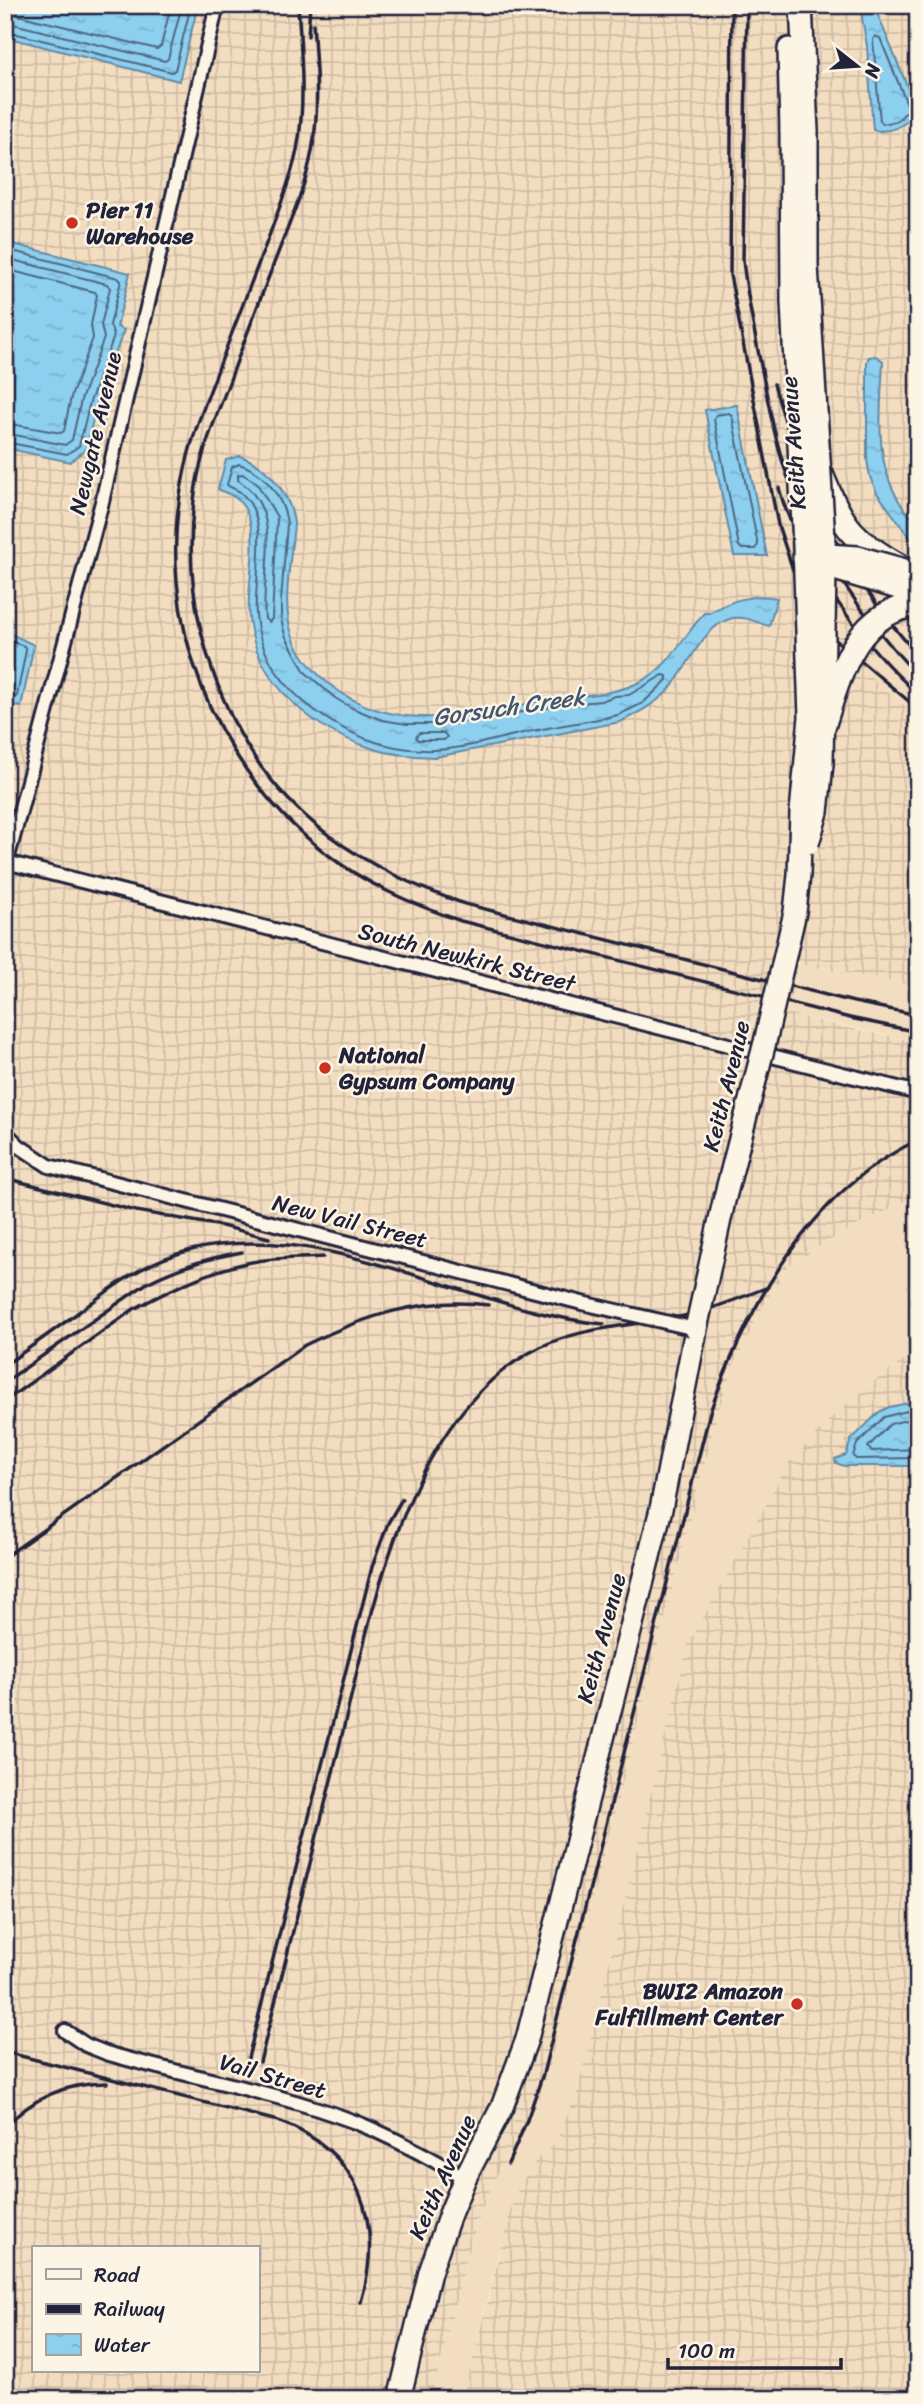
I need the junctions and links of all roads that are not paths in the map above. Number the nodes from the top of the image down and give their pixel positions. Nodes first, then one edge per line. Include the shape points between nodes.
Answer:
1 (218, 5) edge
2 (788, 5) edge
3 (801, 5) edge
4 (799, 131) junction
5 (821, 474) junction
6 (818, 560) junction
7 (916, 580) edge
8 (918, 605) edge
9 (823, 727) junction
10 (6, 866) edge
11 (799, 875) junction
12 (759, 1053) junction
13 (918, 1093) edge
14 (5, 1132) edge
15 (705, 1274) dead end
16 (696, 1329) junction
17 (65, 2031) dead end
18 (465, 2178) junction
19 (399, 2399) edge

1 - 10 street, Newgate Avenue via 102,502
2 - 4 main road, Keith Avenue
3 - 4 main road, Keith Avenue
4 - 5 main road, Keith Avenue, bridge
4 - 6 main road, Keith Avenue, bridge via 792,302
5 - 6 main road, Keith Avenue, bridge
5 - 7 highway, bridge via 845,525
6 - 7 highway, bridge via 858,558
6 - 9 main road, Keith Avenue, bridge
6 - 11 main road, Keith Avenue, bridge
8 - 9 highway, bridge via 891,611 859,637 840,673
9 - 11 main road, Keith Avenue, bridge via 817,811
10 - 12 street, South Newkirk Street
11 - 16 main road, Keith Avenue, bridge via 795,912
12 - 13 street, South Newkirk Street
12 - 15 street, Keith Avenue
14 - 16 street, New Vail Street, bridge via 49,1166
16 - 18 main road, Keith Avenue via 670,1468 527,2039 502,2108
17 - 18 street, Vail Street via 106,2053 355,2122
18 - 19 main road, Keith Avenue via 430,2272

